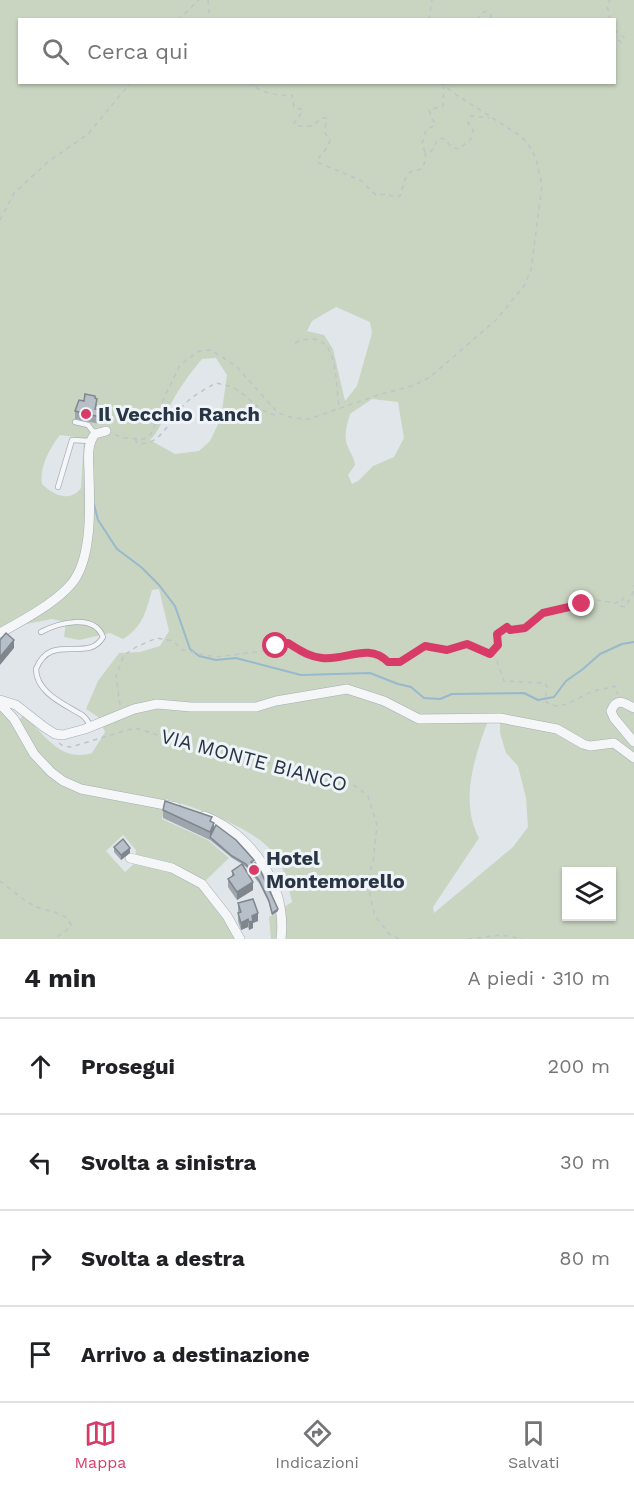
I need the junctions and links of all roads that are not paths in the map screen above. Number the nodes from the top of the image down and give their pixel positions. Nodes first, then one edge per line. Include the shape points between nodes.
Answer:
1 (75, 422) dead end
2 (106, 431) road end
3 (93, 438) junction
4 (58, 486) dead end
5 (41, 632) dead end
6 (0, 633) edge
7 (0, 702) edge
8 (634, 708) edge
9 (91, 727) junction
10 (634, 742) edge
11 (634, 758) edge
12 (130, 858) dead end
13 (240, 939) edge
14 (281, 939) edge

1 - 3 lane via 88,425
2 - 3 street
3 - 4 lane via 72,440
3 - 6 street via 83,564 74,580 50,602
5 - 9 lane via 53,626 81,623 101,631 103,637 96,646 84,650 59,648 46,654 36,669 44,688 64,706 84,716
7 - 9 street via 10,702 24,710 55,734
7 - 14 street via 41,763 63,782 188,811 229,829 246,843 260,859 278,895
8 - 10 street via 624,702 616,703 611,711
9 - 11 street via 157,704 256,707 347,690 384,701 419,719 500,718 547,726 590,746 614,743
12 - 13 street via 172,868 202,884

